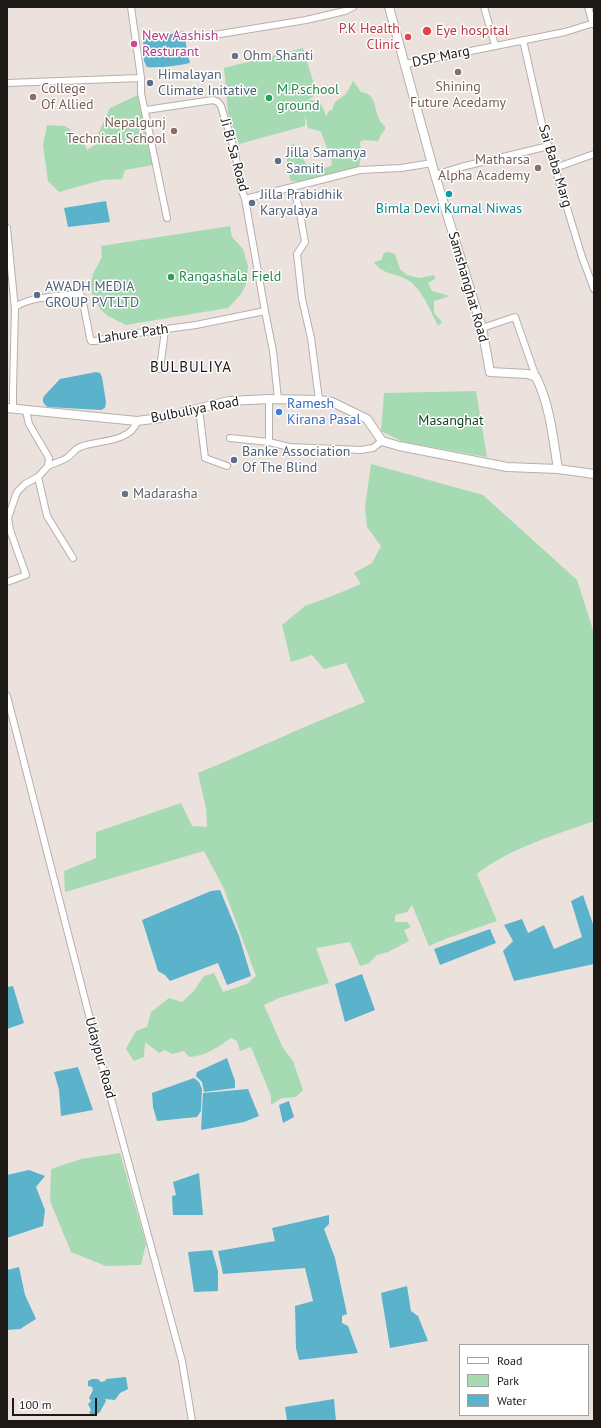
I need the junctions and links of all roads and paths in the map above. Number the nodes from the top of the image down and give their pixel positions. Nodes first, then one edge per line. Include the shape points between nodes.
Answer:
1 (131, 7) edge
2 (353, 7) edge
3 (389, 7) edge
4 (484, 7) edge
5 (588, 7) edge
6 (593, 24) edge
7 (214, 35) dead end
8 (522, 40) junction
9 (495, 45) junction
10 (406, 64) junction
11 (141, 78) junction
12 (7, 83) edge
13 (146, 110) junction
14 (549, 146) junction
15 (594, 154) edge
16 (432, 163) junction
17 (555, 168) junction
18 (435, 175) junction
19 (293, 187) junction
20 (245, 199) junction
21 (168, 218) dead end
22 (7, 228) edge
23 (594, 289) edge
24 (15, 307) junction
25 (265, 311) junction
26 (482, 328) junction
27 (165, 330) junction
28 (160, 369) dead end
29 (536, 377) junction
30 (269, 399) junction
31 (278, 399) junction
32 (319, 400) junction
33 (10, 408) edge
34 (199, 409) junction
35 (26, 411) junction
36 (137, 421) junction
37 (230, 438) dead end
38 (382, 441) junction
39 (269, 442) junction
40 (48, 466) junction
41 (227, 466) dead end
42 (558, 469) junction
43 (594, 474) edge
44 (38, 477) junction
45 (73, 558) dead end
46 (7, 582) edge
47 (7, 696) edge
48 (192, 1421) edge

1 - 11 street
2 - 7 street via 306,20
3 - 10 main road, Samshanghat Road
4 - 9 street
5 - 6 street
6 - 8 street, DSP Marg
8 - 9 street, DSP Marg
8 - 14 street, Sai Baba Marg
9 - 10 street, DSP Marg
10 - 16 main road, Samshanghat Road
11 - 12 street
11 - 13 street via 141,93
13 - 20 street, Ji Bi Sa Road via 213,100 218,102 235,152
13 - 21 street
14 - 17 street, Sai Baba Marg
14 - 18 street
15 - 17 street
16 - 18 main road, Samshanghat Road
16 - 19 street via 360,170
17 - 23 street, Sai Baba Marg
18 - 26 main road, Samshanghat Road
19 - 20 street
19 - 32 street via 305,242 297,254
20 - 25 street, Ji Bi Sa Road
22 - 24 street
24 - 27 street, Lahure Path via 20,303 80,294 91,341
24 - 33 street via 13,390
25 - 27 street, Lahure Path
25 - 31 street, Ji Bi Sa Road
26 - 29 main road, Samshanghat Road via 490,372 528,374
26 - 29 street via 515,317
27 - 28 street
29 - 42 main road via 543,390
30 - 31 main road, Bulbuliya Road
30 - 34 main road, Bulbuliya Road via 229,401
30 - 39 street
31 - 32 main road, Bulbuliya Road
32 - 38 main road, Bulbuliya Road via 332,402 367,419
33 - 35 main road, Bulbuliya Road
34 - 36 main road, Bulbuliya Road
34 - 41 street via 205,458
35 - 36 main road, Bulbuliya Road
35 - 40 street via 29,424 49,458
36 - 40 street via 129,433 80,447 68,457
37 - 39 street
38 - 39 street via 373,448 361,450 289,447
38 - 42 main road via 506,467
40 - 44 street
42 - 43 main road
44 - 45 street via 47,516
44 - 46 street via 17,492 8,518 26,575
47 - 48 street, Udaypur Road via 99,1054 182,1362

